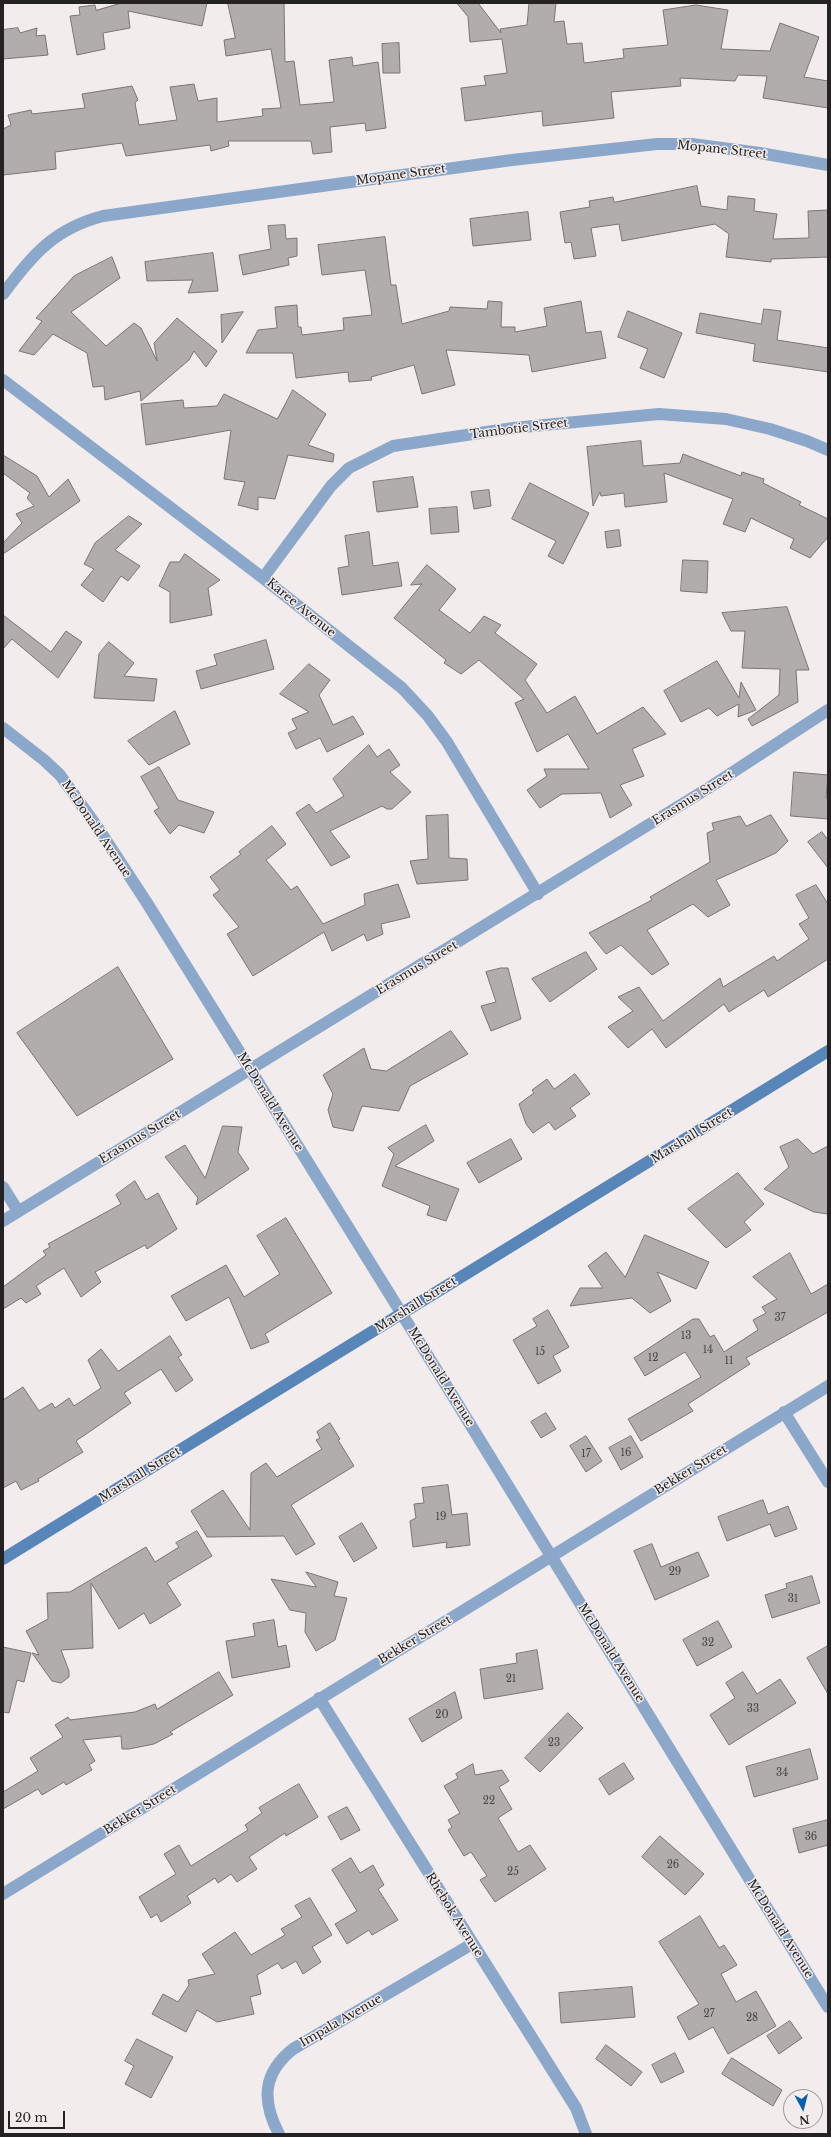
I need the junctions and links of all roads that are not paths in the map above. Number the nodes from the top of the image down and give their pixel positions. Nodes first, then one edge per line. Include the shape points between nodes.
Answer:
1 (828, 165) edge
2 (3, 294) edge
3 (3, 380) edge
4 (828, 450) edge
5 (263, 578) junction
6 (828, 710) edge
7 (3, 728) edge
8 (538, 894) junction
9 (828, 1051) edge
10 (250, 1070) junction
11 (3, 1187) edge
12 (18, 1211) junction
13 (3, 1221) edge
14 (402, 1313) junction
15 (828, 1386) edge
16 (784, 1412) junction
17 (828, 1482) edge
18 (552, 1557) junction
19 (3, 1559) edge
20 (319, 1698) junction
21 (3, 1894) edge
22 (472, 1944) junction
23 (828, 2007) edge
24 (279, 2134) edge
25 (586, 2134) edge

1 - 2 street, Mopane Street via 692,144 657,144 512,160 103,216 81,222 54,238 22,269
3 - 5 street, Karee Avenue
4 - 5 street, Tambotie Street via 770,429 726,419 660,414 513,428 393,446 349,468 331,486
5 - 8 street, Karee Avenue via 402,688 428,716 447,742
6 - 8 street, Erasmus Street
7 - 10 street, McDonald Avenue via 60,775 147,903
8 - 10 street, Erasmus Street
9 - 14 street, Marshall Street
10 - 12 street, Erasmus Street
10 - 14 street, McDonald Avenue
11 - 12 street
12 - 13 street, Erasmus Street
14 - 18 street, McDonald Avenue
14 - 19 street, Marshall Street
15 - 16 street, Bekker Street
16 - 17 street
16 - 18 street, Bekker Street
18 - 20 street, Bekker Street
18 - 23 street, McDonald Avenue
20 - 21 street, Bekker Street
20 - 22 street, Rhebok Avenue
22 - 24 street, Impala Avenue via 293,2049 280,2060 271,2075 268,2090 268,2107
22 - 25 street, Rhebok Avenue via 576,2108

